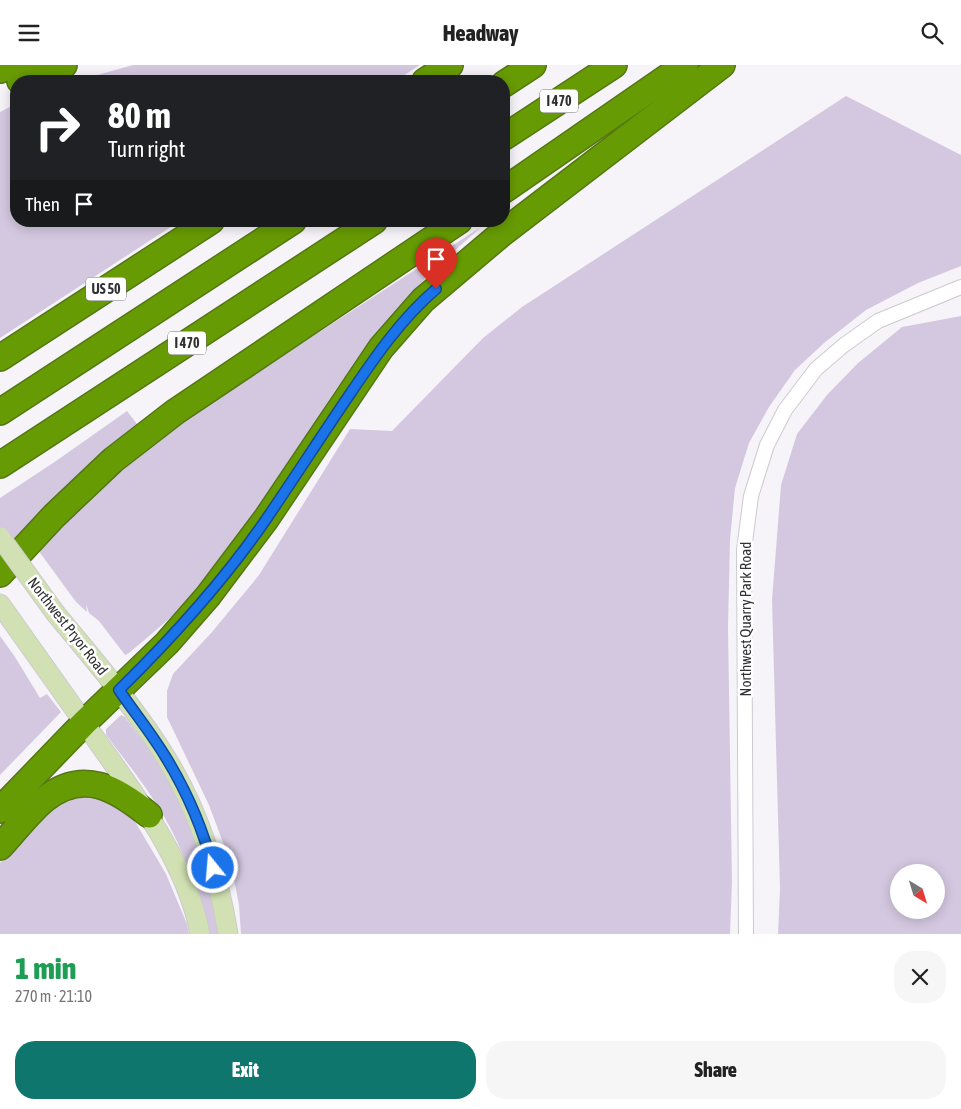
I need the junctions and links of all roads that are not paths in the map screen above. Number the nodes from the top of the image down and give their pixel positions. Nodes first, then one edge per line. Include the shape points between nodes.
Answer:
1 (14, 65) edge
2 (64, 65) edge
3 (450, 65) edge
4 (533, 65) edge
5 (614, 65) edge
6 (685, 65) edge
7 (722, 65) edge
8 (0, 70) edge
9 (37, 75) edge
10 (434, 75) edge
11 (510, 80) edge
12 (510, 133) edge
13 (510, 187) edge
14 (202, 227) edge
15 (284, 227) edge
16 (365, 227) edge
17 (450, 227) edge
18 (961, 287) edge
19 (0, 358) edge
20 (0, 412) edge
21 (0, 465) edge
22 (0, 537) edge
23 (0, 574) edge
24 (0, 604) edge
25 (119, 690) junction
26 (84, 723) junction
27 (0, 810) edge
28 (149, 815) junction
29 (0, 847) edge
30 (200, 934) edge
31 (228, 934) edge
32 (746, 934) edge

1 - 8 highway
2 - 9 highway
3 - 10 highway
4 - 11 highway
5 - 12 highway, I 470
6 - 13 highway
7 - 25 highway via 500,235 423,300 381,348 266,519 208,596
14 - 19 highway, US 50
15 - 20 highway
16 - 21 highway, I 470
17 - 23 highway via 175,412 113,460
18 - 32 street, Northwest Quarry Park Road via 878,321 844,345 816,369 785,410 767,445 751,496 744,550
22 - 25 main road, Northwest Pryor Road, bridge via 56,614
24 - 26 main road
25 - 26 highway
25 - 31 main road, Northwest Pryor Road via 165,756 189,801 208,848
26 - 27 highway
26 - 28 main road
28 - 29 highway via 128,797 107,787 74,784 44,799
28 - 30 main road via 181,876

